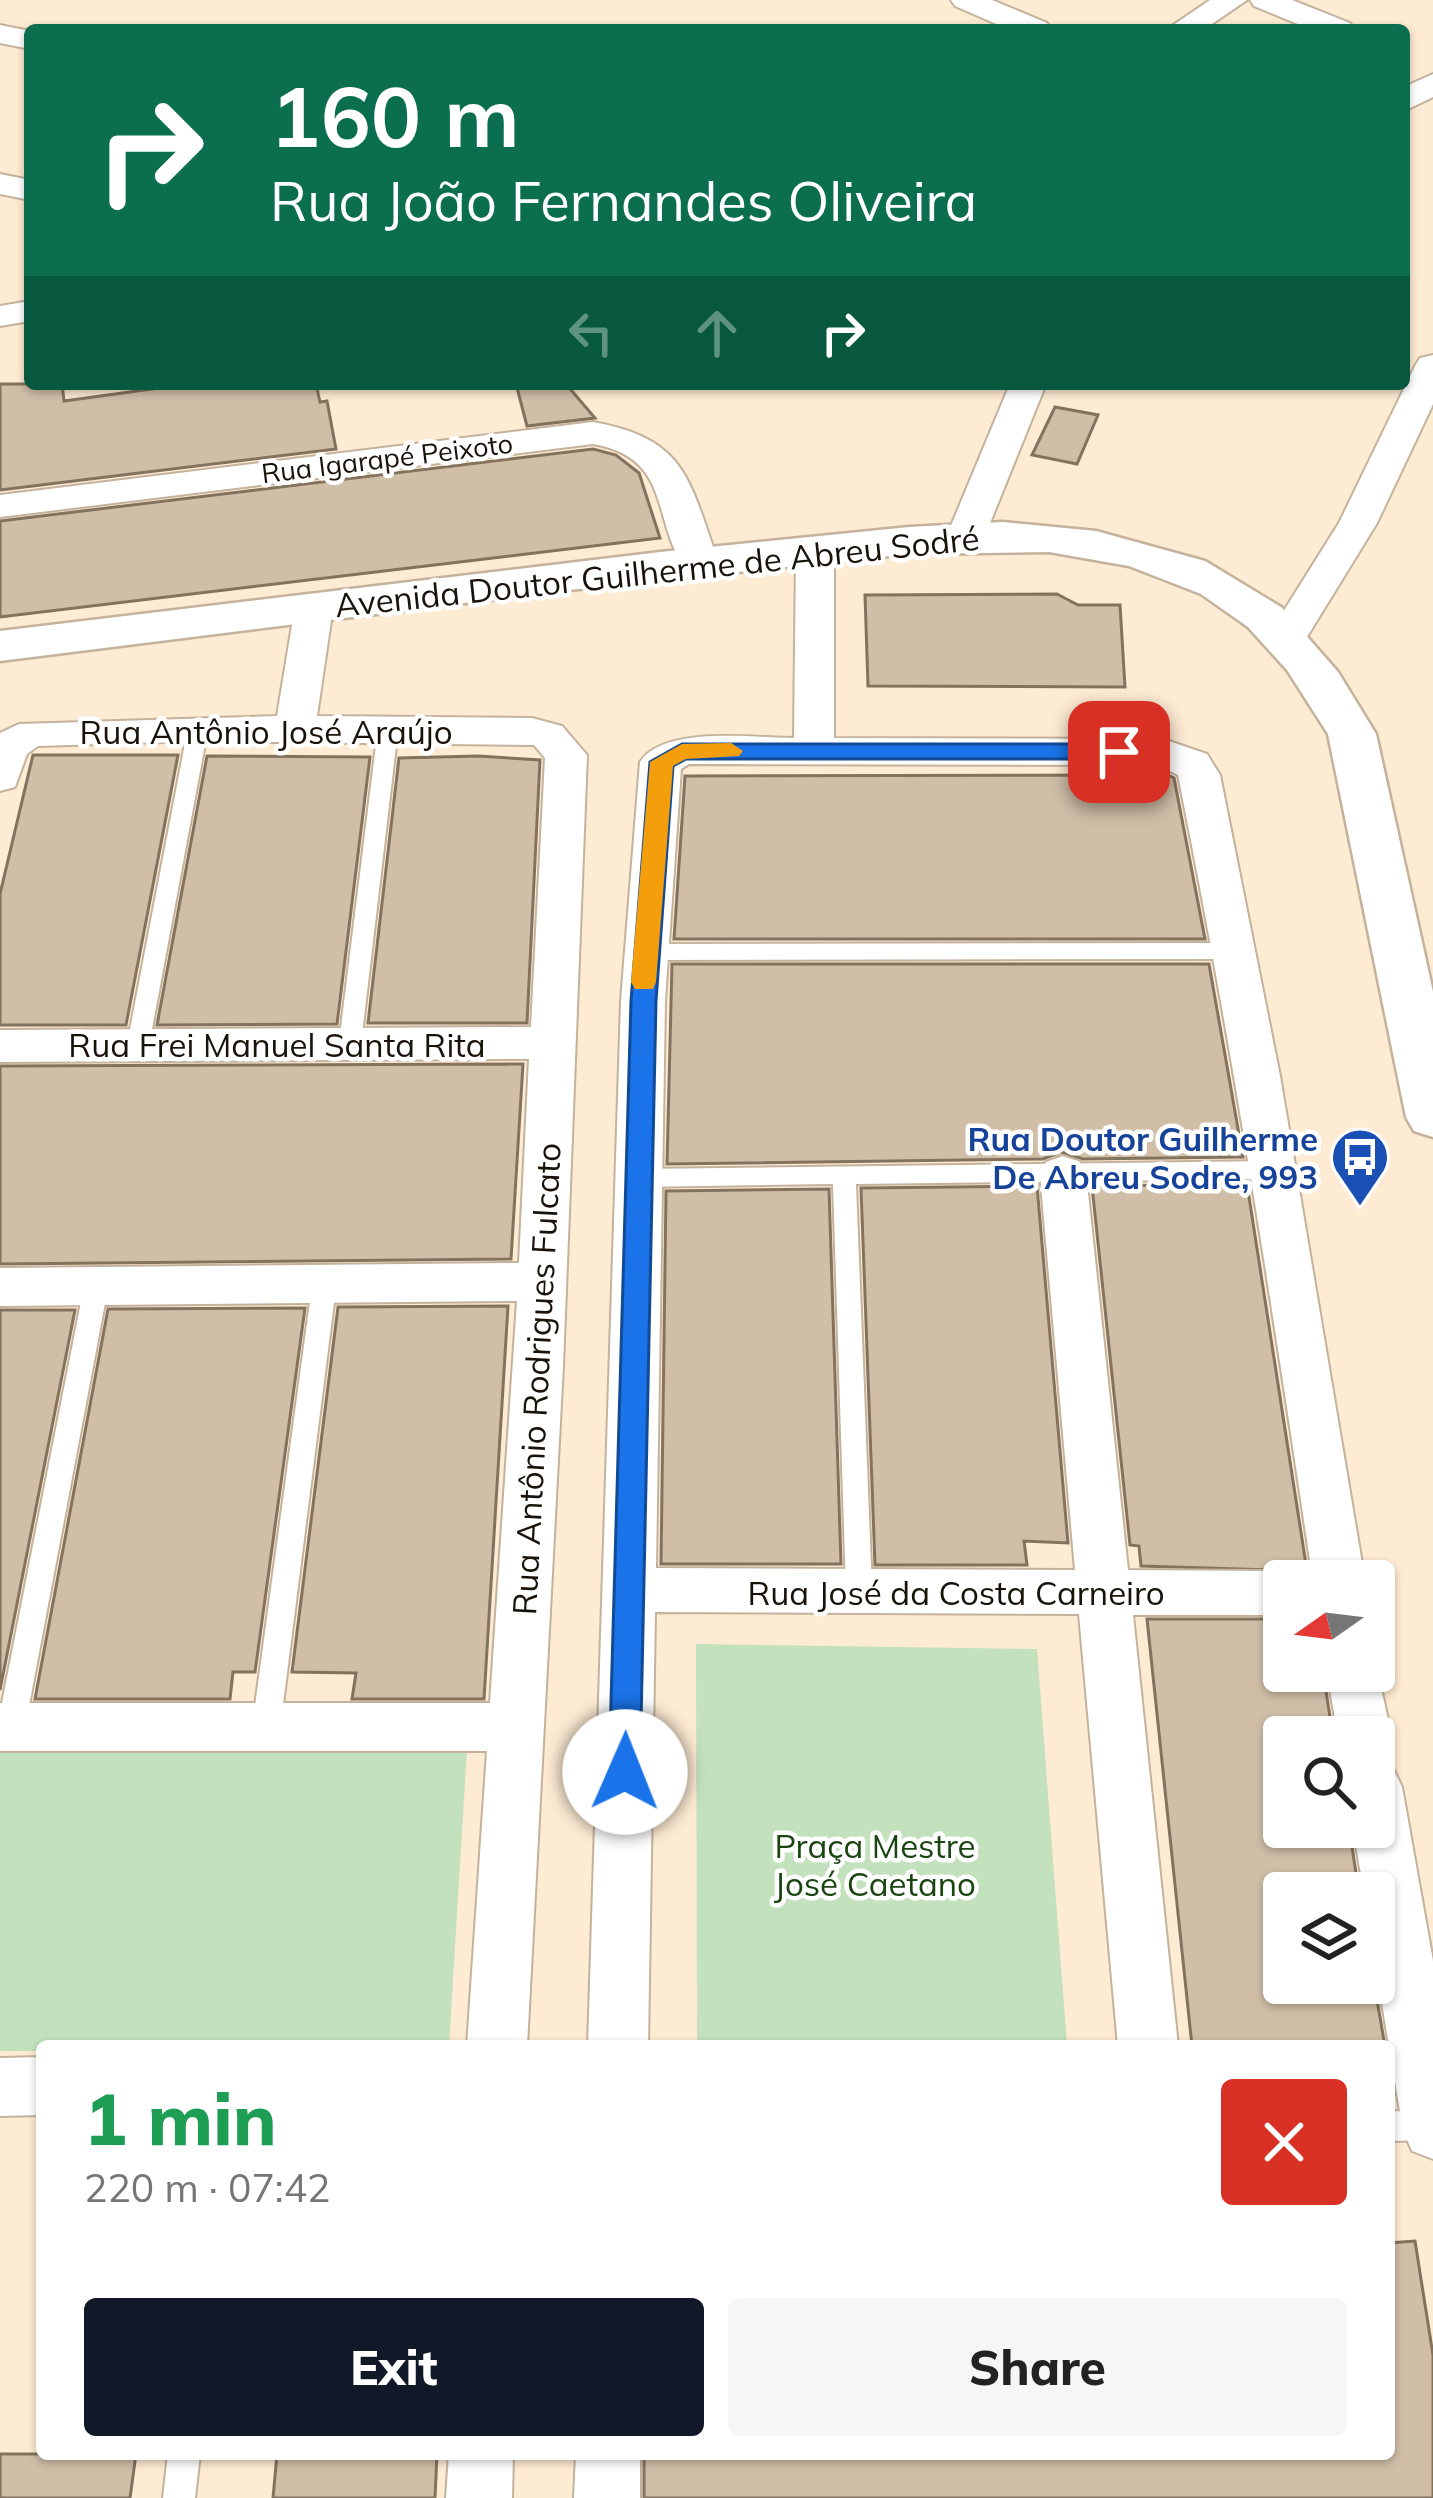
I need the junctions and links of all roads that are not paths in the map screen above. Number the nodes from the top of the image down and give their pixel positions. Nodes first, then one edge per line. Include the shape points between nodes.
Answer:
1 (967, 0) edge
2 (1232, 0) edge
3 (1265, 0) edge
4 (1022, 24) edge
5 (1191, 24) edge
6 (1324, 24) edge
7 (1433, 366) edge
8 (1026, 390) edge
9 (0, 506) edge
10 (967, 533) junction
11 (814, 550) junction
12 (699, 561) junction
13 (314, 607) junction
14 (1288, 636) junction
15 (0, 646) edge
16 (199, 728) junction
17 (295, 729) junction
18 (388, 729) junction
19 (532, 731) joint
20 (814, 751) junction
21 (3, 764) edge
22 (1237, 951) junction
23 (645, 952) junction
24 (350, 1043) junction
25 (554, 1043) junction
26 (138, 1045) junction
27 (0, 1046) edge
28 (1430, 1091) edge
29 (1277, 1170) junction
30 (1063, 1174) junction
31 (844, 1176) junction
32 (640, 1178) junction
33 (541, 1282) junction
34 (0, 1287) edge
35 (96, 1287) junction
36 (324, 1287) junction
37 (1336, 1560) edge
38 (629, 1590) junction
39 (859, 1591) junction
40 (1106, 1592) junction
41 (1263, 1593) edge
42 (5, 1726) edge
43 (518, 1727) junction
44 (266, 1728) junction
45 (1385, 1848) edge
46 (497, 2040) edge
47 (618, 2040) edge
48 (1147, 2040) edge
49 (0, 2086) edge
50 (36, 2086) edge
51 (1395, 2126) edge
52 (1433, 2128) edge
53 (183, 2460) edge
54 (481, 2460) edge
55 (608, 2460) edge
56 (179, 2498) edge
57 (479, 2498) edge
58 (607, 2498) edge

1 - 4 street
2 - 5 street
3 - 6 street
7 - 14 street via 1358,523
8 - 10 street
9 - 12 street, Rua Igarapé Peixoto via 593,433 622,436 661,459
10 - 11 street, Avenida Doutor Guilherme de Abreu Sodré
10 - 14 street, Avenida Doutor Guilherme de Abreu Sodré via 1133,552 1244,600
11 - 12 street, Avenida Doutor Guilherme de Abreu Sodré
11 - 20 street
12 - 13 street, Avenida Doutor Guilherme de Abreu Sodré
13 - 15 street, Avenida Doutor Guilherme de Abreu Sodré
13 - 17 street
14 - 28 street, Avenida Doutor Guilherme de Abreu Sodré via 1352,734
16 - 17 street, Rua Antônio José Araújo
16 - 21 street, Rua Antônio José Araújo via 33,734 14,741
16 - 26 lane
17 - 18 street, Rua Antônio José Araújo
18 - 19 street, Rua Antônio José Araújo
18 - 24 lane
19 - 25 street, Rua Antônio Rodrigues Fulcato via 566,754
20 - 22 street via 1163,752 1192,764
20 - 23 street via 682,751 661,762
22 - 23 lane
22 - 29 street
23 - 32 street
24 - 25 street, Rua Frei Manuel Santa Rita
24 - 26 street, Rua Frei Manuel Santa Rita
25 - 33 street, Rua Antônio Rodrigues Fulcato
26 - 27 street, Rua Frei Manuel Santa Rita
29 - 30 lane
29 - 37 street
30 - 31 lane
30 - 40 street
31 - 32 lane
31 - 39 lane
32 - 38 street
33 - 36 street
33 - 43 street, Rua Antônio Rodrigues Fulcato
34 - 35 street
35 - 36 street
35 - 42 lane
36 - 44 lane
38 - 39 street, Rua José da Costa Carneiro
38 - 47 street
39 - 40 street, Rua José da Costa Carneiro
40 - 41 street, Rua José da Costa Carneiro
40 - 48 street
42 - 44 street
43 - 44 street
43 - 46 street, Rua Antônio Rodrigues Fulcato
45 - 52 street
49 - 50 street
51 - 52 lane
53 - 56 lane
54 - 57 street
55 - 58 street

